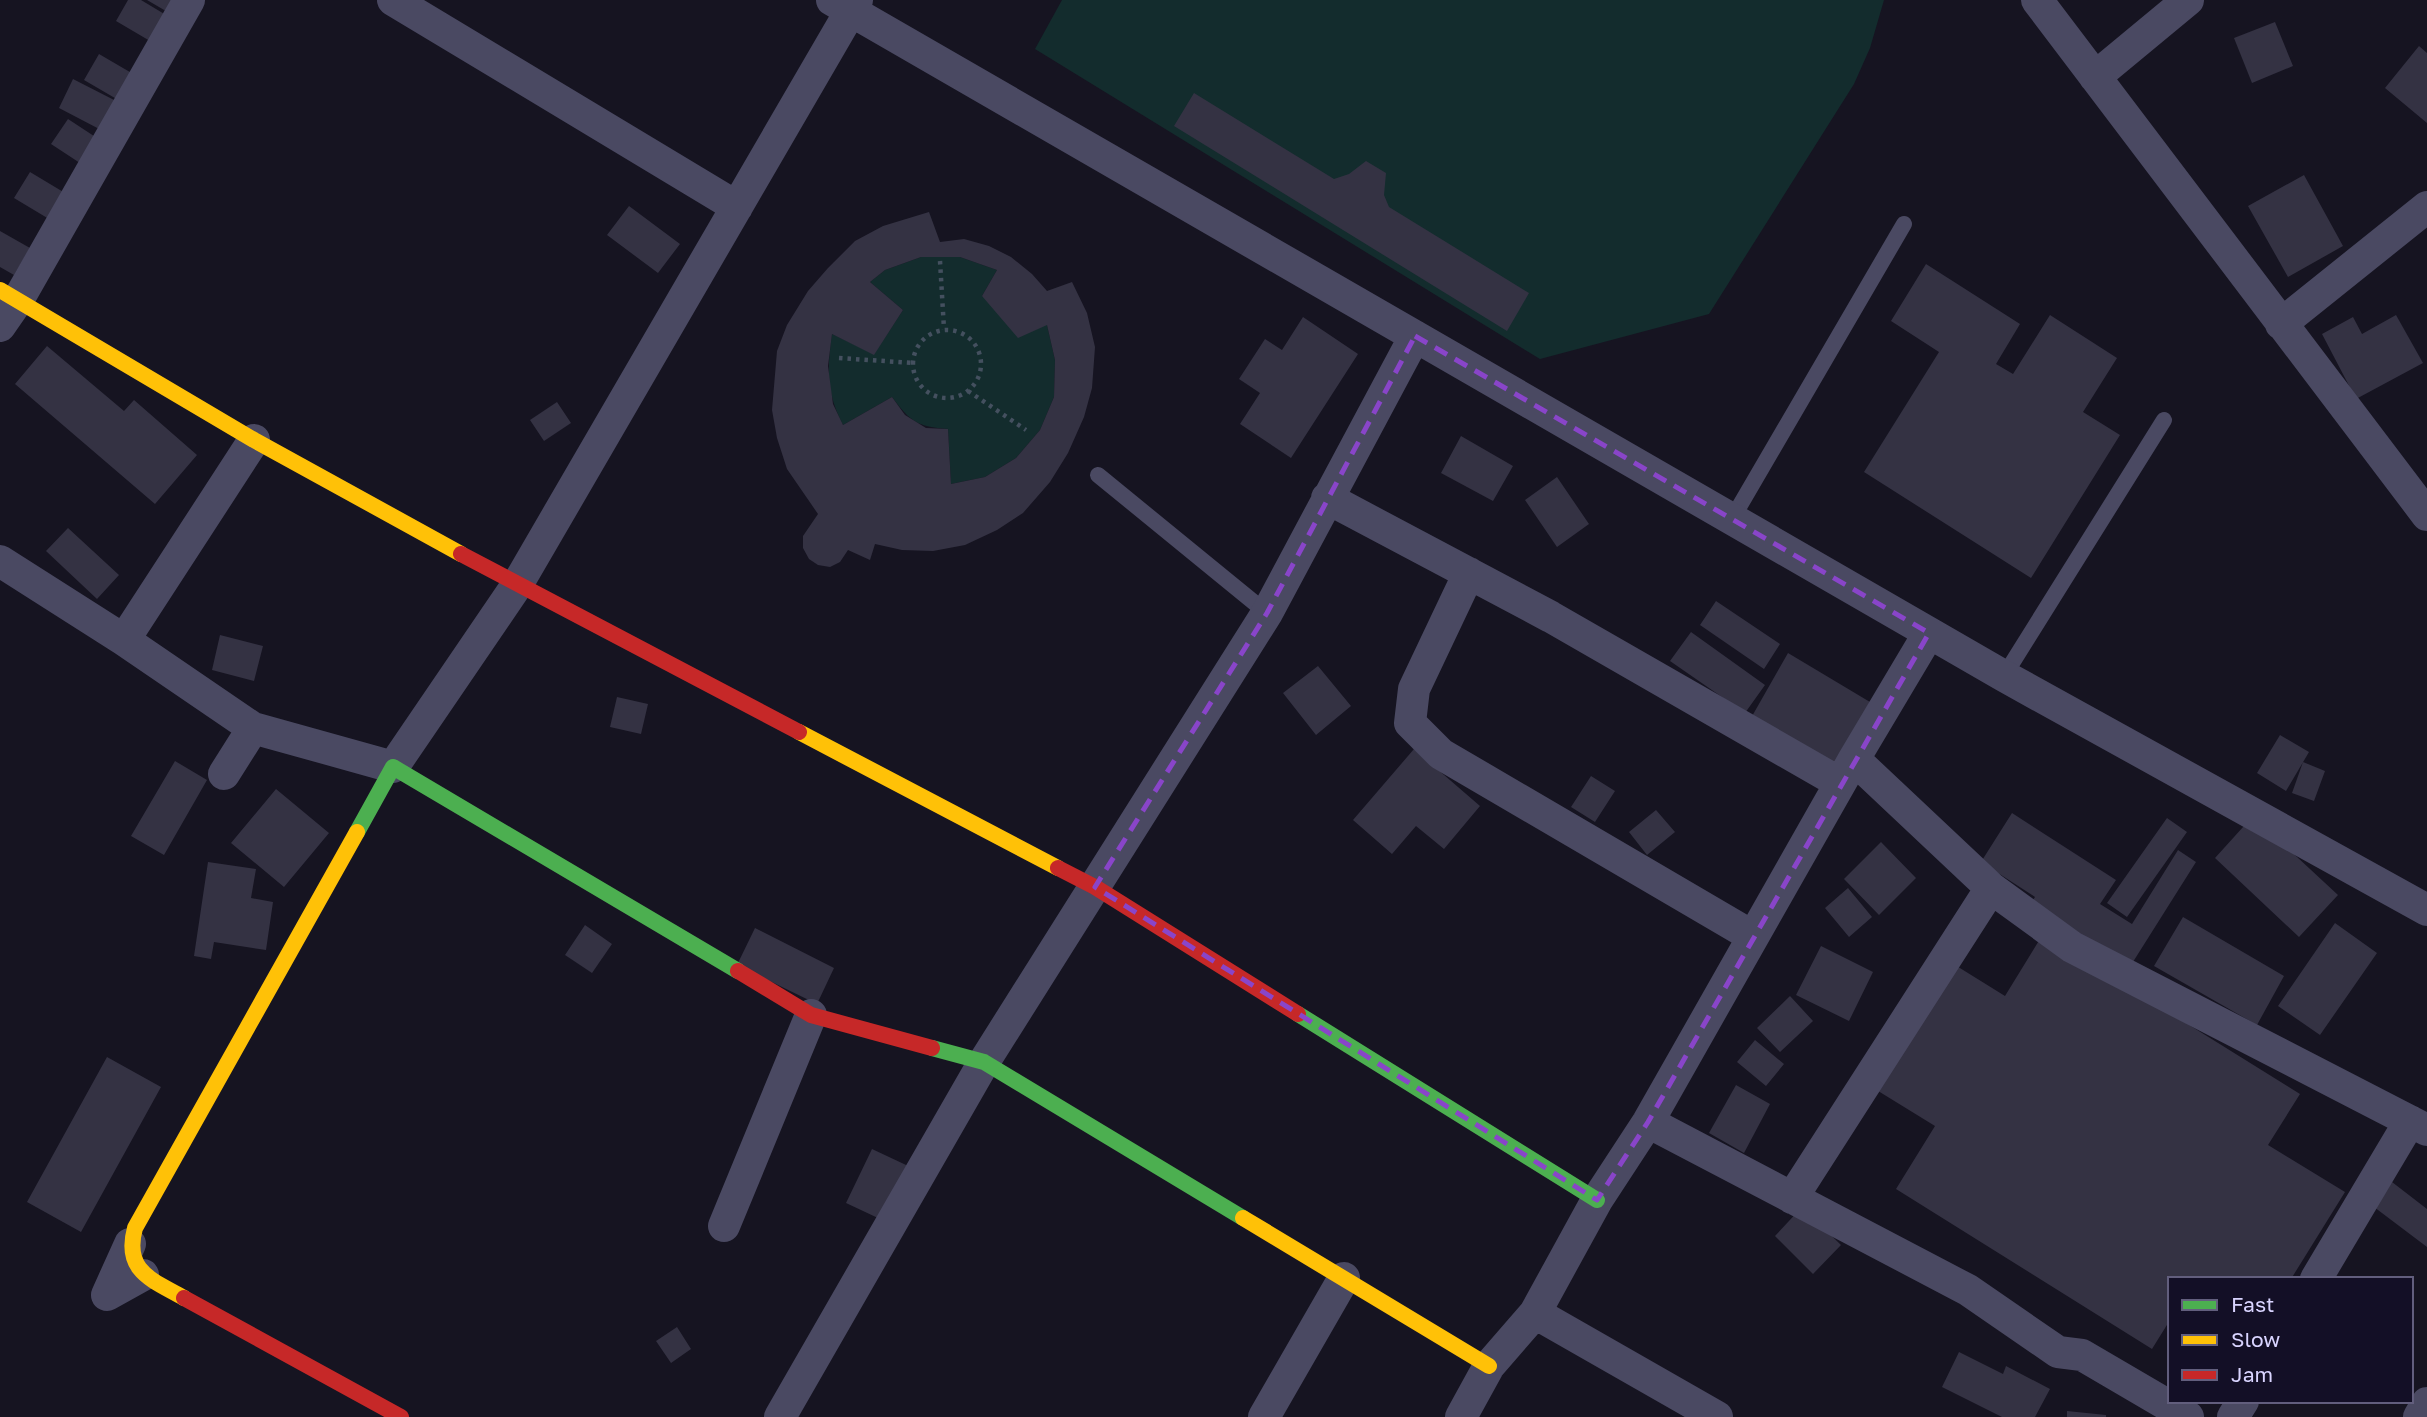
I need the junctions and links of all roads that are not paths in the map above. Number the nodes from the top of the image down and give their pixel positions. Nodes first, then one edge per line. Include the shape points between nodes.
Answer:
1 (189, 0) edge
2 (393, 0) edge
3 (2038, 0) edge
4 (2188, 0) edge
5 (847, 4) edge
6 (2095, 77) junction
7 (737, 207) junction
8 (2427, 207) edge
9 (1904, 224) dead end
10 (9, 295) edge
11 (2281, 324) junction
12 (0, 326) edge
13 (1415, 337) junction
14 (2164, 420) dead end
15 (254, 440) junction
16 (1098, 475) dead end
17 (1328, 498) junction
18 (2427, 515) edge
19 (1732, 520) junction
20 (0, 561) edge
21 (1469, 573) junction
22 (517, 585) junction
23 (1267, 613) junction
24 (1929, 633) junction
25 (124, 640) junction
26 (2004, 676) junction
27 (253, 728) junction
28 (393, 766) junction
29 (1847, 771) junction
30 (224, 775) dead end
31 (1095, 887) junction
32 (1991, 888) junction
33 (2427, 909) edge
34 (1752, 936) junction
35 (811, 1015) junction
36 (984, 1062) junction
37 (1648, 1122) junction
38 (2422, 1125) edge
39 (1792, 1198) junction
40 (1597, 1200) junction
41 (724, 1226) dead end
42 (130, 1244) joint
43 (143, 1275) joint
44 (2317, 1277) edge
45 (1344, 1278) junction
46 (1535, 1313) junction
47 (1489, 1366) junction
48 (2427, 1403) edge
49 (401, 1417) edge
50 (780, 1417) edge
51 (1264, 1417) edge
52 (1461, 1417) edge
53 (1717, 1417) edge
54 (2188, 1417) edge
55 (2419, 1417) edge

1 - 10 street
2 - 7 street
3 - 6 street
4 - 6 street
5 - 7 street
5 - 13 street
6 - 11 street
7 - 22 street
8 - 11 street
9 - 19 lane
10 - 12 street
10 - 15 street
11 - 18 street
13 - 17 street
13 - 19 street
14 - 26 lane
15 - 22 street
15 - 25 street
16 - 23 lane
17 - 21 street
17 - 23 street
19 - 24 street
20 - 25 street
21 - 29 street
21 - 34 street via 1414,689 1410,723 1441,754
22 - 28 street
22 - 31 street
23 - 31 street
24 - 26 street
24 - 29 street
25 - 27 street
26 - 33 street
27 - 28 street
27 - 30 street
28 - 35 street
28 - 42 street
29 - 32 street
29 - 34 street
31 - 36 street
31 - 40 street
32 - 38 street via 2072,947
32 - 39 street
34 - 37 street
35 - 36 street
35 - 41 street
36 - 45 street
36 - 50 street
37 - 39 street
37 - 40 street
38 - 44 street
39 - 54 street via 1968,1290 2058,1352 2082,1355
40 - 46 street
42 - 43 street via 107,1295
43 - 49 street
45 - 47 street
45 - 51 street
46 - 47 street
46 - 53 street
47 - 52 street
48 - 55 street

